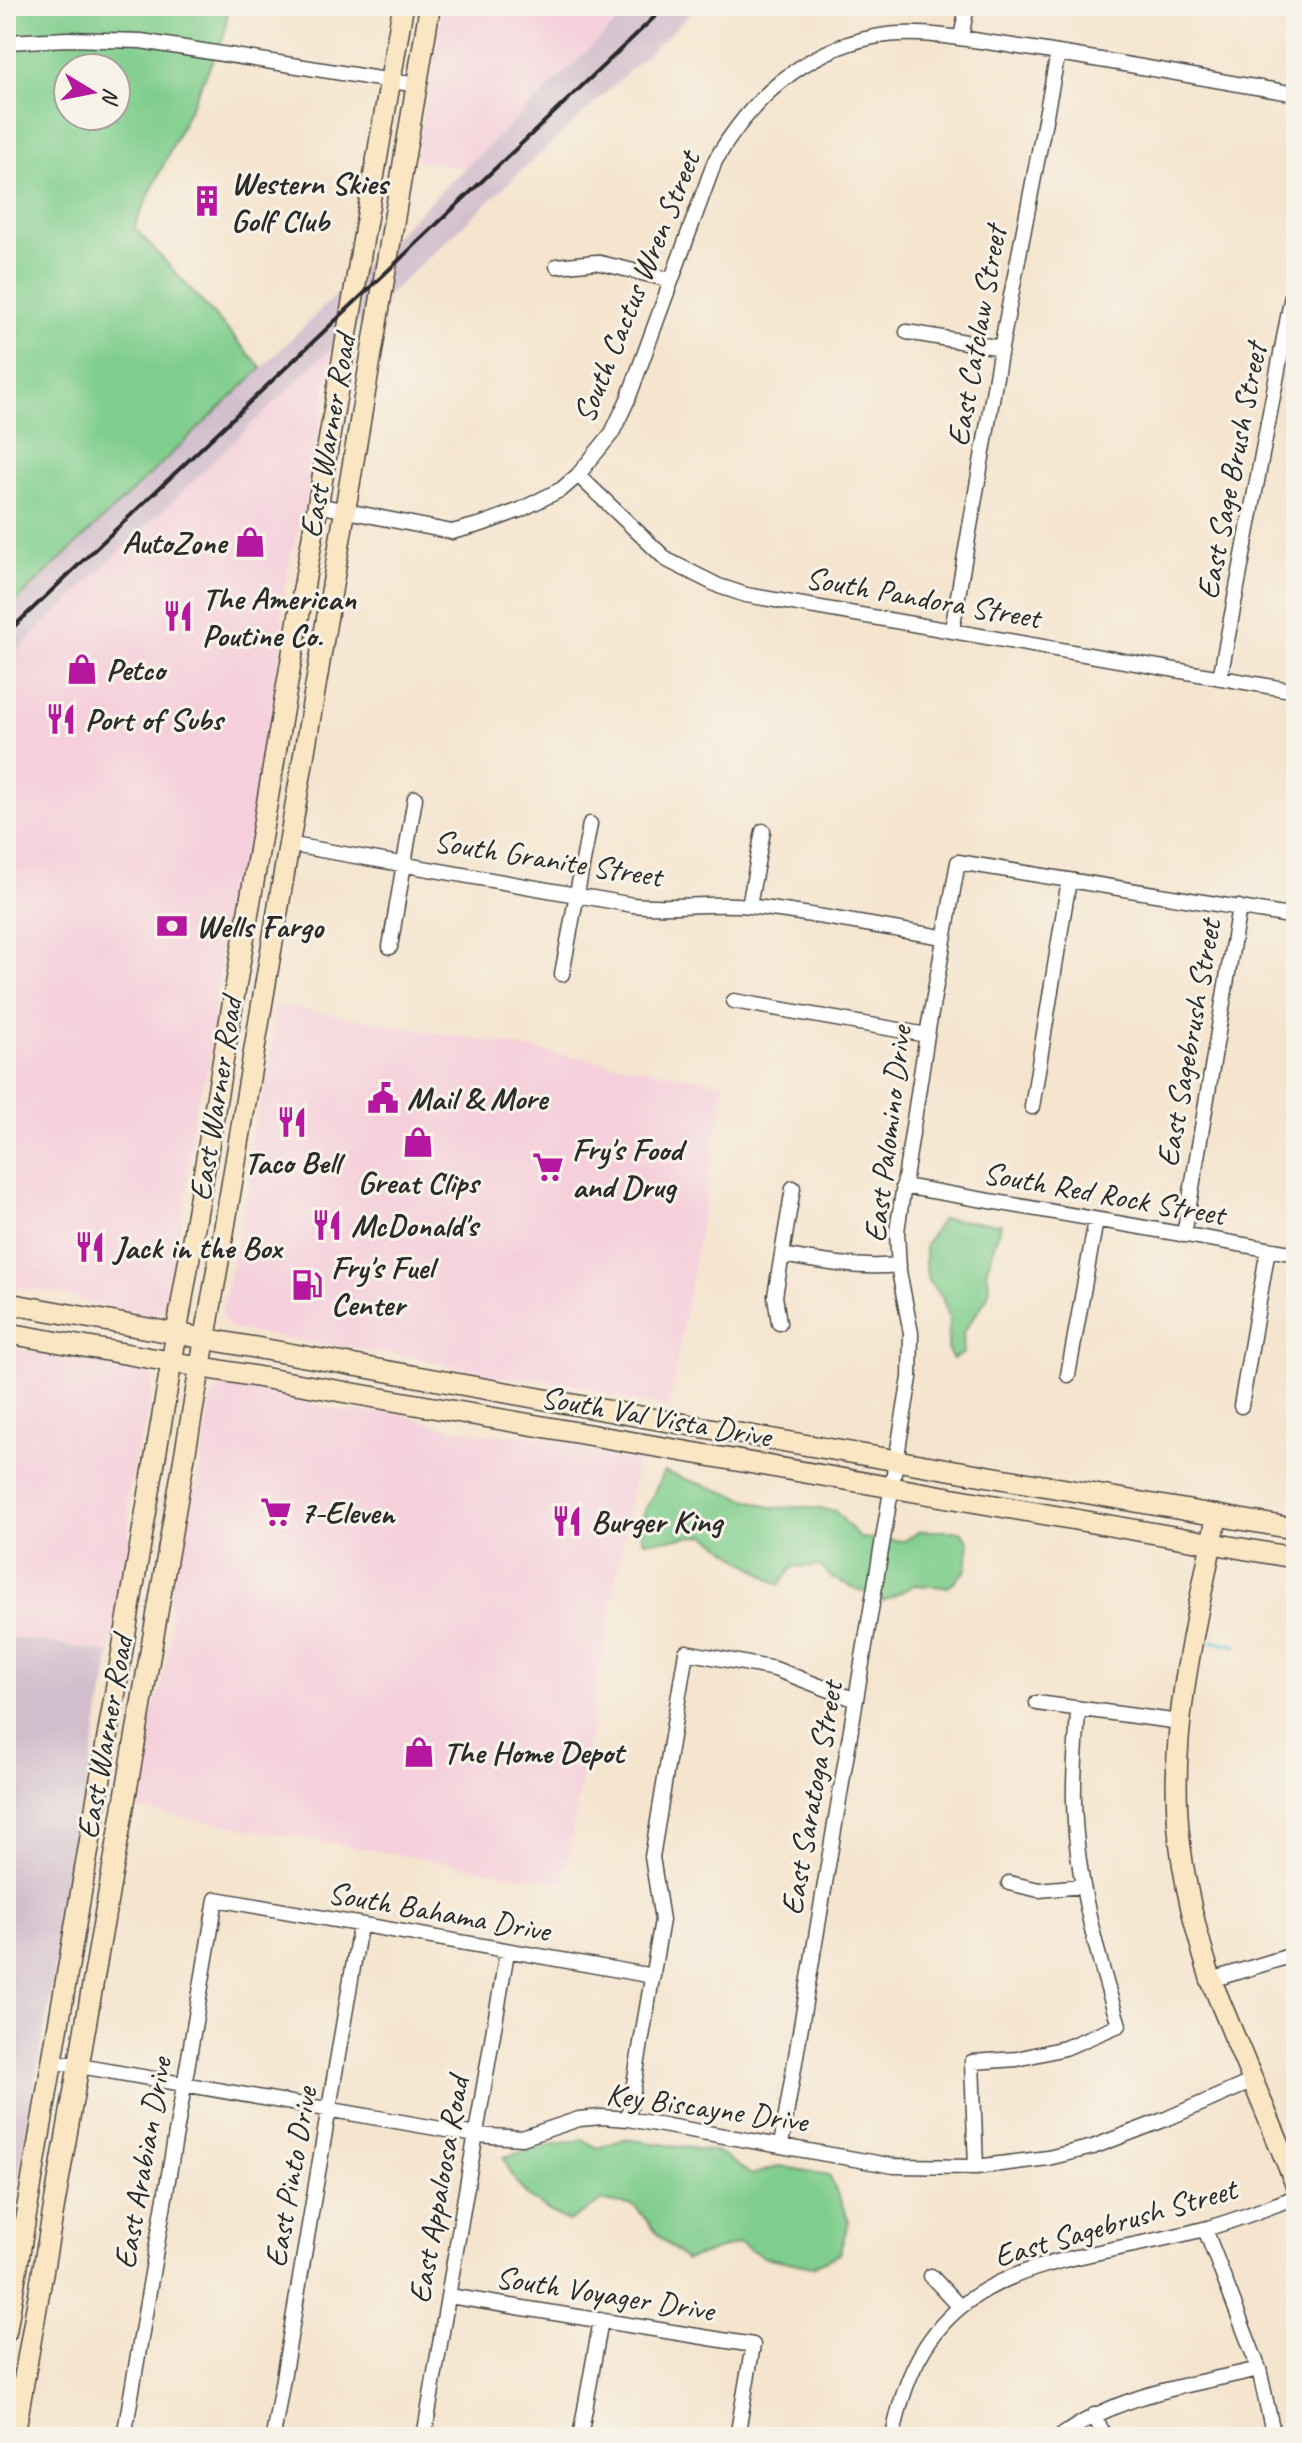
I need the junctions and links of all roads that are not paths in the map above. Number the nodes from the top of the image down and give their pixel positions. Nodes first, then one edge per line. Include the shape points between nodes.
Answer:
1 (403, 6) edge
2 (430, 6) edge
3 (967, 6) edge
4 (961, 38) junction
5 (6, 42) edge
6 (1058, 53) junction
7 (391, 80) junction
8 (417, 85) junction
9 (1296, 94) edge
10 (557, 266) dead end
11 (1296, 274) edge
12 (671, 280) junction
13 (907, 332) dead end
14 (1001, 348) junction
15 (578, 475) junction
16 (317, 505) junction
17 (345, 510) junction
18 (297, 628) junction
19 (952, 630) junction
20 (324, 633) junction
21 (1220, 678) junction
22 (1296, 691) edge
23 (279, 737) junction
24 (415, 798) dead end
25 (590, 824) dead end
26 (763, 831) dead end
27 (287, 844) junction
28 (405, 865) junction
29 (1069, 880) junction
30 (576, 896) junction
31 (749, 906) junction
32 (1239, 907) junction
33 (1296, 917) edge
34 (943, 937) junction
35 (390, 947) dead end
36 (562, 974) dead end
37 (734, 1001) dead end
38 (230, 1016) junction
39 (259, 1019) junction
40 (927, 1035) junction
41 (1032, 1107) dead end
42 (903, 1186) junction
43 (793, 1188) dead end
44 (1096, 1220) junction
45 (1184, 1235) junction
46 (1268, 1249) junction
47 (1296, 1254) edge
48 (782, 1255) junction
49 (899, 1265) junction
50 (6, 1303) edge
51 (779, 1323) dead end
52 (175, 1332) junction
53 (6, 1333) edge
54 (206, 1337) junction
55 (170, 1363) junction
56 (200, 1367) junction
57 (1068, 1375) dead end
58 (515, 1394) junction
59 (1241, 1406) dead end
60 (510, 1421) junction
61 (897, 1460) junction
62 (893, 1488) junction
63 (1217, 1515) junction
64 (1296, 1529) edge
65 (1212, 1543) junction
66 (1296, 1558) edge
67 (129, 1613) junction
68 (156, 1618) junction
69 (856, 1700) junction
70 (1037, 1703) dead end
71 (1078, 1709) junction
72 (1180, 1722) junction
73 (101, 1776) junction
74 (127, 1780) junction
75 (1009, 1883) dead end
76 (1082, 1886) junction
77 (216, 1899) joint
78 (360, 1926) junction
79 (507, 1952) junction
80 (1296, 1954) edge
81 (653, 1976) junction
82 (1211, 1980) junction
83 (51, 2061) junction
84 (78, 2066) junction
85 (1253, 2081) junction
86 (183, 2084) junction
87 (330, 2110) junction
88 (628, 2119) junction
89 (476, 2135) junction
90 (781, 2145) junction
91 (976, 2167) junction
92 (1296, 2185) edge
93 (1296, 2197) edge
94 (1205, 2229) junction
95 (931, 2276) dead end
96 (449, 2296) junction
97 (960, 2307) junction
98 (601, 2320) junction
99 (6, 2332) edge
100 (1259, 2369) junction
101 (1094, 2415) junction
102 (14, 2437) edge
103 (124, 2437) edge
104 (273, 2437) edge
105 (424, 2437) edge
106 (580, 2437) edge
107 (737, 2437) edge
108 (893, 2437) edge
109 (1060, 2437) edge
110 (1105, 2437) edge
111 (1274, 2437) edge

1 - 7 main road, East Warner Road
2 - 8 main road, East Warner Road
3 - 4 street
4 - 6 street, South Cactus Wren Street
4 - 12 street, South Cactus Wren Street via 907,33 873,37 819,56 781,80 746,114 715,161
5 - 7 street via 141,41
6 - 9 street, South Cactus Wren Street
6 - 14 street, East Catclaw Street
7 - 8 street
7 - 16 main road, East Warner Road
8 - 17 main road, East Warner Road
10 - 12 street via 596,262
11 - 21 street, East Sage Brush Street
12 - 15 street, South Cactus Wren Street via 612,433
13 - 14 street
14 - 19 street, East Catclaw Street
15 - 17 street, South Cactus Wren Street via 520,510 452,532
15 - 19 street, South Pandora Street via 667,560 719,586
16 - 17 street, South Cactus Wren Street
16 - 18 main road, East Warner Road
17 - 20 main road, East Warner Road
18 - 20 main road
18 - 23 main road, East Warner Road
19 - 21 street, South Pandora Street
20 - 27 main road, East Warner Road
21 - 22 street, South Pandora Street
23 - 27 main road via 274,830
23 - 38 main road, East Warner Road
24 - 28 street
25 - 30 street
26 - 31 street
27 - 28 street, South Granite Street
27 - 39 main road, East Warner Road
28 - 30 street, South Granite Street
28 - 35 street
29 - 32 street
29 - 34 street, East Palomino Drive via 958,862
29 - 41 street
30 - 31 street, South Granite Street via 651,907
30 - 36 street
31 - 34 street, South Granite Street
32 - 33 street
32 - 45 street, East Sagebrush Street
34 - 40 street, East Palomino Drive
37 - 40 street
38 - 39 main road
38 - 52 main road, East Warner Road
39 - 54 main road, East Warner Road
40 - 42 street, East Palomino Drive
42 - 44 street, South Red Rock Street
42 - 49 street, East Palomino Drive
43 - 48 street
44 - 45 street, South Red Rock Street
44 - 57 street
45 - 46 street, South Red Rock Street
46 - 47 street, South Red Rock Street
46 - 59 street
48 - 49 street via 871,1268
48 - 51 street via 775,1296
49 - 61 street, East Palomino Drive via 911,1333
50 - 52 main road, South Val Vista Drive
52 - 54 main road, South Val Vista Drive
52 - 55 main road, East Warner Road
53 - 55 main road, South Val Vista Drive
54 - 56 main road, East Warner Road
54 - 58 main road, South Val Vista Drive
55 - 56 main road, South Val Vista Drive
55 - 67 main road, East Warner Road
56 - 60 main road, South Val Vista Drive
56 - 68 main road, East Warner Road
58 - 60 main road
58 - 61 main road, South Val Vista Drive
60 - 62 main road, South Val Vista Drive
61 - 62 street, East Saratoga Street
61 - 63 main road, South Val Vista Drive
62 - 65 main road, South Val Vista Drive
62 - 69 street, East Saratoga Street
63 - 64 main road, South Val Vista Drive
63 - 65 main road
65 - 66 main road, South Val Vista Drive
65 - 72 main road
67 - 68 main road
67 - 73 main road, East Warner Road
68 - 74 main road, East Warner Road
69 - 81 street via 775,1669 686,1652 652,1857 662,1920
69 - 90 street, East Saratoga Street
70 - 71 street
71 - 72 street
71 - 76 street via 1074,1801
72 - 82 main road via 1177,1807 1183,1868
73 - 74 main road
73 - 83 main road, East Warner Road
74 - 84 main road, East Warner Road
75 - 76 street via 1039,1890
76 - 91 street via 1096,1955 1119,2025 1065,2048 972,2062
77 - 78 street, South Bahama Drive
77 - 86 street, East Arabian Drive
78 - 79 street, South Bahama Drive
78 - 87 street, East Pinto Drive
79 - 81 street, South Bahama Drive
79 - 89 street, East Appaloosa Road
80 - 82 street
81 - 88 street
82 - 85 main road
83 - 84 street, Key Biscayne Drive
83 - 99 main road, East Warner Road
84 - 86 street, Key Biscayne Drive
84 - 102 main road, East Warner Road
85 - 91 street, Key Biscayne Drive via 1093,2147
85 - 92 main road
86 - 87 street, Key Biscayne Drive
86 - 103 street, East Arabian Drive
87 - 89 street, Key Biscayne Drive
87 - 104 street, East Pinto Drive
88 - 89 street, Key Biscayne Drive via 579,2119 522,2138
88 - 90 street, Key Biscayne Drive
89 - 96 street, East Appaloosa Road
90 - 91 street, Key Biscayne Drive via 894,2166
93 - 94 street, East Sagebrush Street
94 - 97 street, East Sagebrush Street via 1024,2270 978,2291
94 - 100 street
95 - 97 street
96 - 98 street, South Voyager Drive
96 - 105 street, East Appaloosa Road
97 - 108 street, East Sagebrush Street via 931,2337 914,2367 898,2405
98 - 106 street
98 - 107 street, South Voyager Drive via 753,2345
100 - 101 street via 1126,2400
100 - 111 street
101 - 109 street
101 - 110 street

